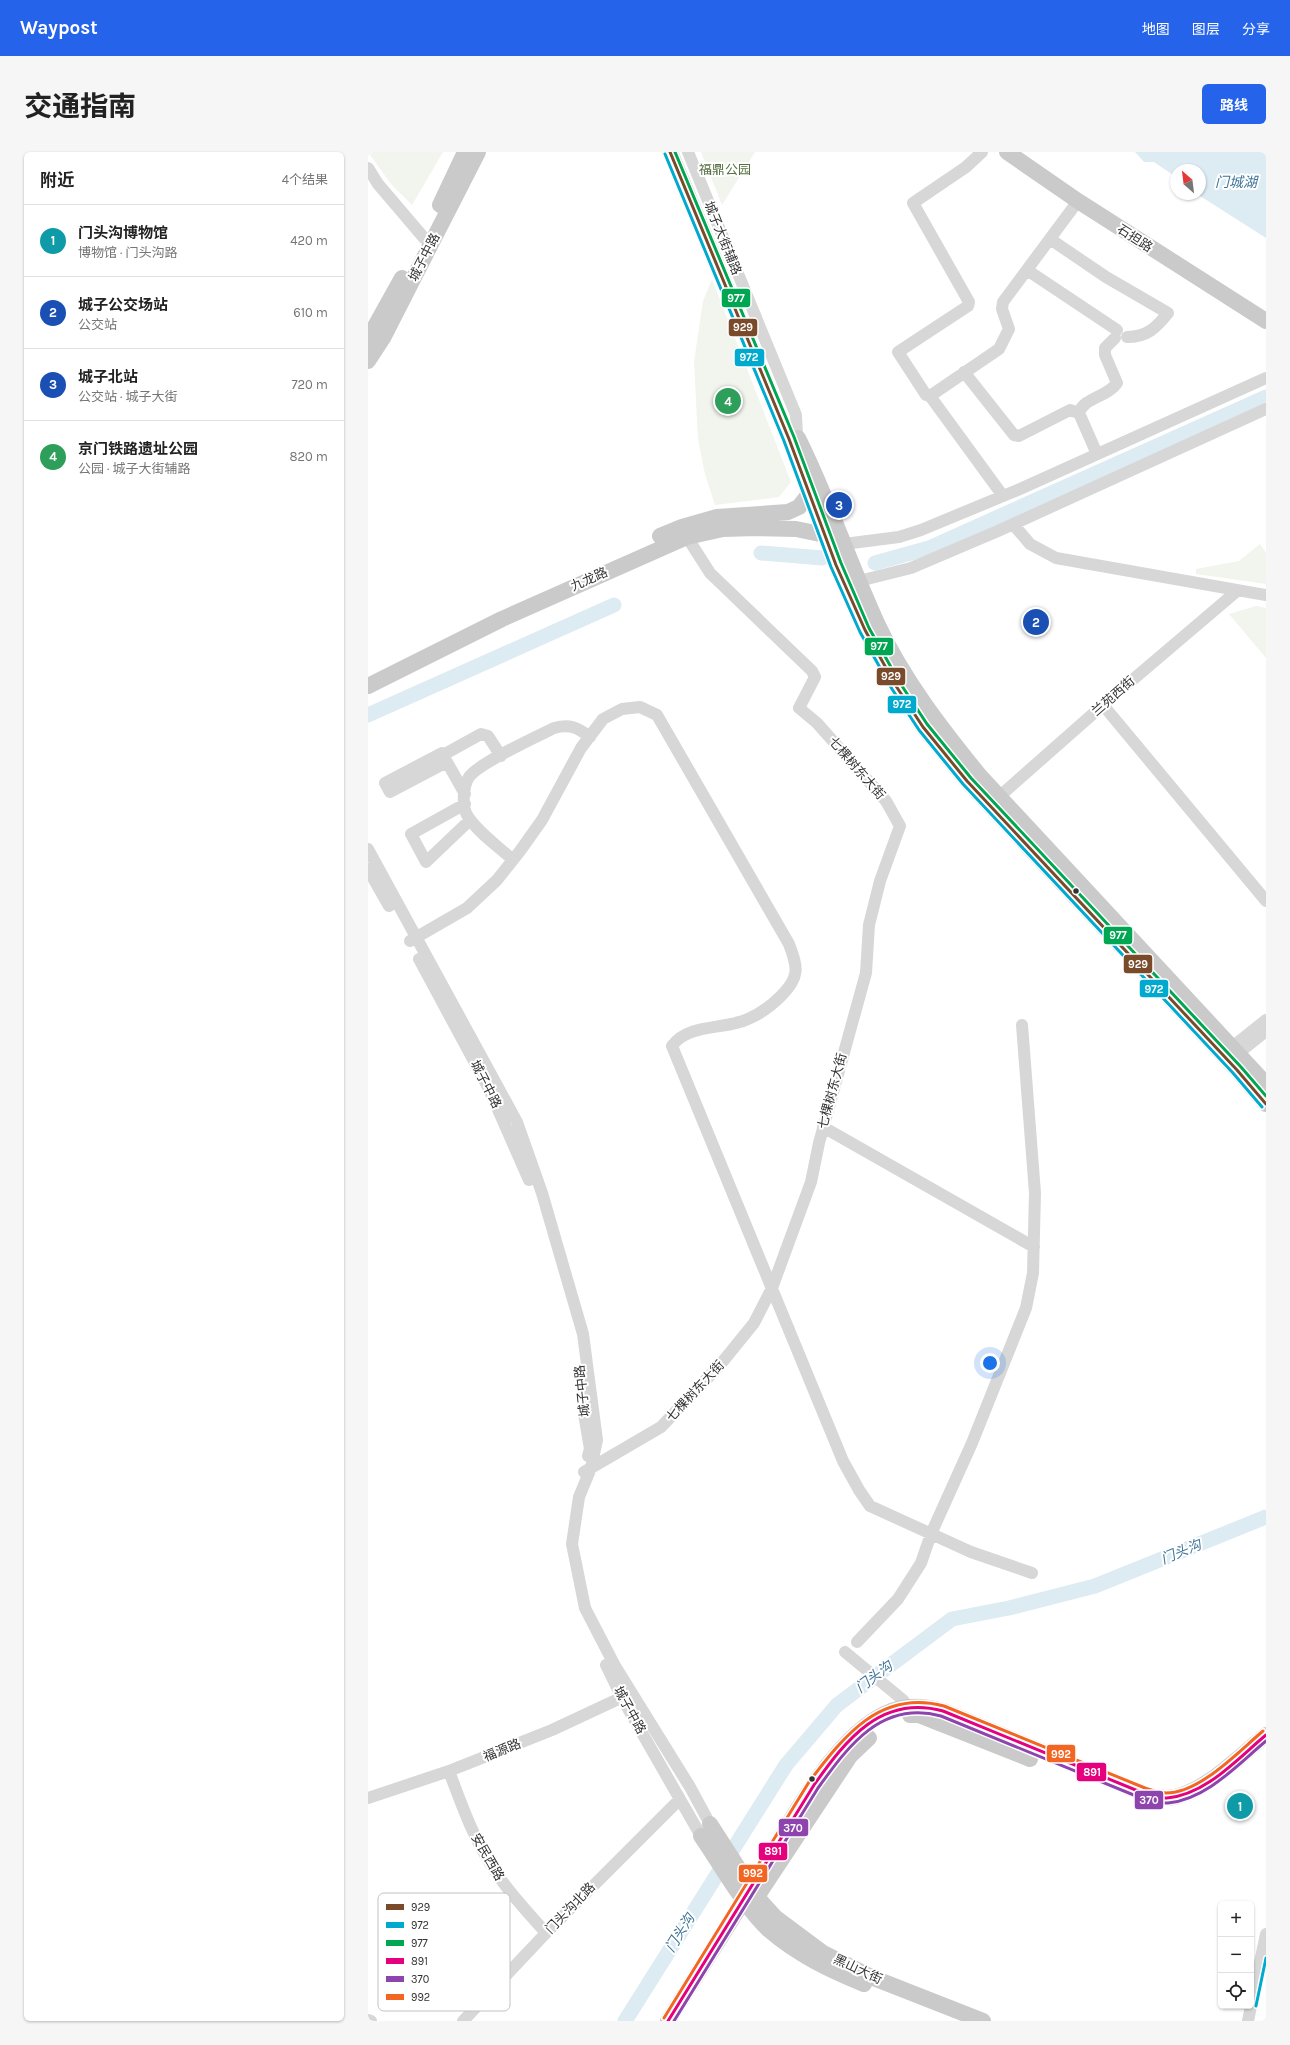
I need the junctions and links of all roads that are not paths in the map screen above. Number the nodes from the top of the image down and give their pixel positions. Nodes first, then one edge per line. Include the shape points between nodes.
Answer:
1 (465, 152) edge
2 (478, 152) edge
3 (664, 152) edge
4 (670, 152) edge
5 (680, 152) edge
6 (688, 152) edge
7 (982, 152) edge
8 (1007, 152) edge
9 (1023, 152) edge
10 (368, 168) edge
11 (1078, 201) junction
12 (424, 238) junction
13 (1050, 239) junction
14 (1027, 270) junction
15 (1266, 309) edge
16 (1266, 321) edge
17 (1116, 334) junction
18 (368, 339) edge
19 (368, 361) edge
20 (964, 372) junction
21 (1266, 378) edge
22 (930, 396) junction
23 (1266, 409) edge
24 (1079, 413) junction
25 (793, 438) junction
26 (1097, 454) junction
27 (809, 494) junction
28 (1003, 496) junction
29 (1013, 524) junction
30 (825, 535) junction
31 (687, 537) junction
32 (844, 544) junction
33 (859, 581) junction
34 (1237, 591) junction
35 (1266, 595) edge
36 (368, 674) edge
37 (368, 686) edge
38 (1103, 704) junction
39 (590, 737) junction
40 (500, 756) junction
41 (484, 765) junction
42 (456, 778) junction
43 (465, 799) junction
44 (995, 801) junction
45 (470, 820) junction
46 (368, 849) edge
47 (513, 860) junction
48 (368, 869) edge
49 (1266, 901) edge
50 (413, 939) junction
51 (1266, 1020) edge
52 (1022, 1025) dead end
53 (1266, 1031) edge
54 (1230, 1054) junction
55 (1266, 1084) edge
56 (1266, 1104) edge
57 (823, 1128) junction
58 (1034, 1247) junction
59 (772, 1288) junction
60 (588, 1470) junction
61 (931, 1534) junction
62 (1032, 1573) dead end
63 (856, 1642) dead end
64 (845, 1652) dead end
65 (627, 1695) junction
66 (910, 1711) junction
67 (1266, 1735) edge
68 (1266, 1747) edge
69 (450, 1771) junction
70 (368, 1798) edge
71 (680, 1799) junction
72 (706, 1830) junction
73 (751, 1899) junction
74 (546, 1932) junction
75 (1266, 1934) edge
76 (510, 1971) edge
77 (1254, 1991) edge
78 (1250, 2009) edge
79 (472, 2011) edge
80 (368, 2020) edge
81 (371, 2021) edge
82 (463, 2021) edge
83 (668, 2021) edge
84 (679, 2021) edge
85 (957, 2021) edge
86 (984, 2021) edge
87 (1248, 2021) edge

1 - 12 main road, 城子中路
2 - 19 main road, 城子中路
3 - 25 street, 城子大街辅路 via 777,428
4 - 25 main road
5 - 25 main road
6 - 25 street, 城子大街辅路 via 796,415
7 - 22 street via 966,167 913,203 969,302 968,306 898,352 926,396
8 - 11 main road, 石担路
9 - 15 main road, 石担路 via 1190,263
10 - 12 street via 378,184
11 - 13 street
11 - 16 main road, 石担路
12 - 18 main road, 城子中路
13 - 14 street
13 - 17 street via 1106,277 1168,314 1155,329 1144,335 1127,337 1126,331
14 - 17 street
14 - 20 street via 1004,302 1002,309 1009,329 999,349
17 - 24 street via 1106,348 1105,355 1117,383 1113,390 1085,404
20 - 22 street
20 - 24 street via 1014,435 1019,436 1070,410
21 - 26 street
22 - 28 street
23 - 29 street
24 - 26 street
25 - 27 main road
25 - 32 main road
26 - 28 street
27 - 30 main road
27 - 36 main road, 九龙路 via 799,507 788,512 717,517 682,527 474,622
28 - 32 street via 899,537
29 - 33 street via 911,568
29 - 34 street via 1030,544 1056,558
30 - 31 main road, 九龙路 via 796,529 756,528 722,529
30 - 44 main road via 865,630 896,686 923,727 967,780
31 - 37 main road, 九龙路 via 502,619
31 - 57 street, 七棵树东大街 via 710,573 812,671 815,677 799,708 817,723 886,801 900,826 880,881 869,925 866,973
32 - 33 main road
33 - 44 main road via 877,624 908,680
34 - 35 street
34 - 38 street, 兰苑西街
38 - 44 street, 兰苑西街
38 - 49 street
39 - 40 street via 576,727 565,725 554,728
39 - 47 street via 581,748 542,820
39 - 59 street via 603,719 622,709 640,707 657,715 789,944 797,964 792,985 772,1005 748,1020 692,1032 678,1038 672,1046
40 - 41 street
40 - 42 street via 488,736 481,734 445,758
41 - 42 street
41 - 43 street via 469,777
42 - 43 street
43 - 45 street
43 - 45 street via 411,834 426,862
44 - 54 main road
45 - 47 street
46 - 50 street, 城子中路
47 - 50 street via 497,880 467,908
48 - 50 street, 城子中路
50 - 60 street, 城子中路 via 489,1089 532,1188 574,1328 590,1449
51 - 54 street
52 - 58 street via 1035,1194
53 - 54 street
54 - 55 main road
54 - 56 main road
57 - 58 street
57 - 59 street, 七棵树东大街 via 811,1182
58 - 61 street via 1033,1273 1026,1308 972,1443
59 - 60 street, 七棵树东大街 via 754,1323 720,1366 661,1427
59 - 61 street via 843,1461 858,1490 870,1506
60 - 65 street, 城子中路 via 579,1497 572,1544 585,1608
61 - 62 street via 971,1552
61 - 63 street via 921,1563 898,1600
64 - 66 street via 903,1700
65 - 69 street, 福源路 via 552,1730
65 - 71 street, 城子中路
65 - 72 street, 城子中路 via 690,1787
66 - 67 main road via 922,1706 943,1711 1143,1793 1165,1798 1183,1796 1197,1789
66 - 68 main road via 1151,1804 1173,1805 1195,1799
66 - 73 main road via 871,1736 854,1752
69 - 70 street, 福源路
69 - 74 street, 安民西路 via 481,1849 502,1881
71 - 72 street, 城子中路
71 - 74 street, 门头沟北路
72 - 73 main road
73 - 83 main road
73 - 84 main road
73 - 85 main road, 黑山大街 via 768,1930 813,1962
73 - 86 main road, 黑山大街 via 823,1953 871,1977
74 - 76 street, 门头沟北路
75 - 77 street
78 - 87 street
79 - 82 street, 门头沟北路
80 - 81 street

